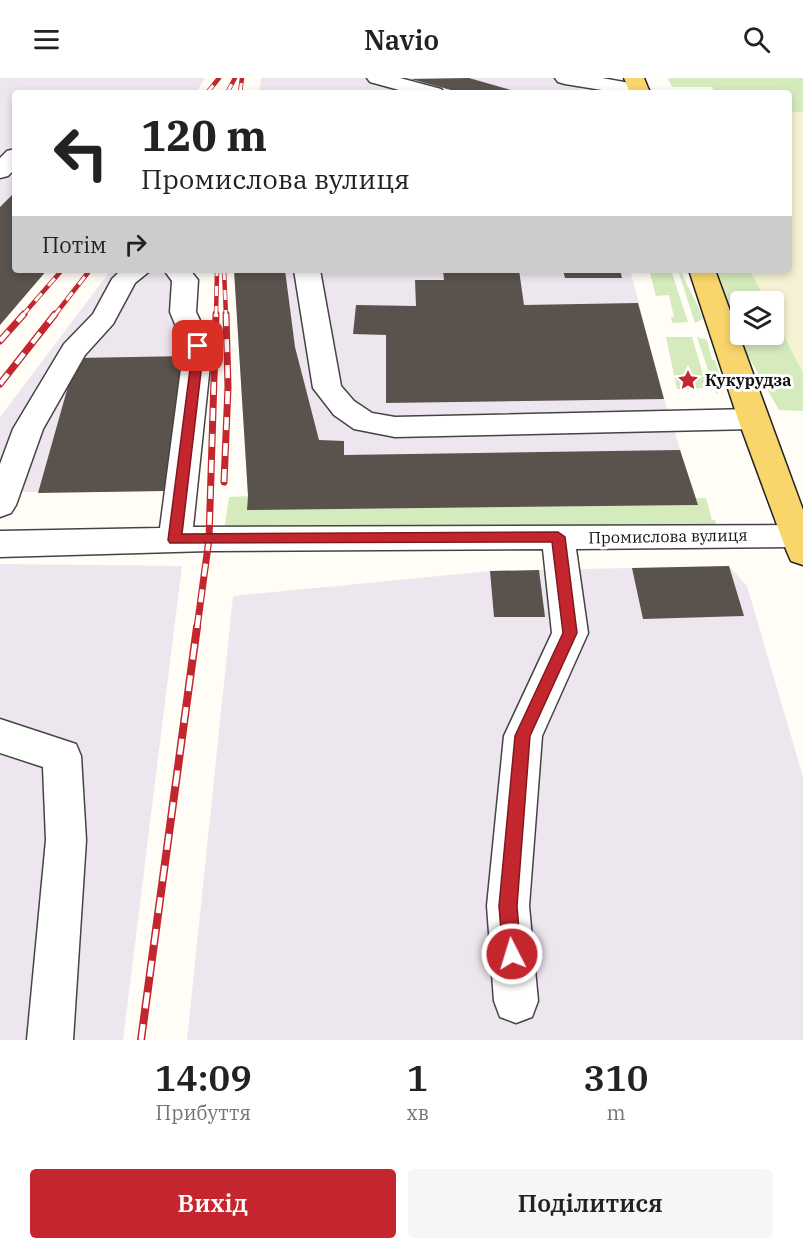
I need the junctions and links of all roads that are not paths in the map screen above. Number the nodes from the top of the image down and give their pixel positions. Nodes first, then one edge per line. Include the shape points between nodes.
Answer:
1 (377, 78) edge
2 (565, 78) edge
3 (638, 87) edge
4 (423, 90) edge
5 (12, 159) edge
6 (0, 171) edge
7 (134, 273) edge
8 (179, 273) edge
9 (308, 273) edge
10 (703, 273) edge
11 (753, 419) junction
12 (0, 505) edge
13 (558, 537) junction
14 (175, 540) junction
15 (800, 543) edge
16 (0, 544) edge
17 (0, 736) edge
18 (516, 1002) dead end
19 (50, 1040) edge

1 - 4 street
2 - 3 street
5 - 6 street
7 - 12 street via 125,279 105,318 74,350 28,429
8 - 14 street via 185,280 183,312 198,346
9 - 11 street via 327,388 344,408 364,422 395,427
10 - 11 main road
11 - 15 main road
13 - 14 street, Промислова вулиця
13 - 15 street, Промислова вулиця
13 - 18 street via 570,633 522,736 508,906
14 - 16 street, Промислова вулиця
17 - 19 street via 62,756 66,840

